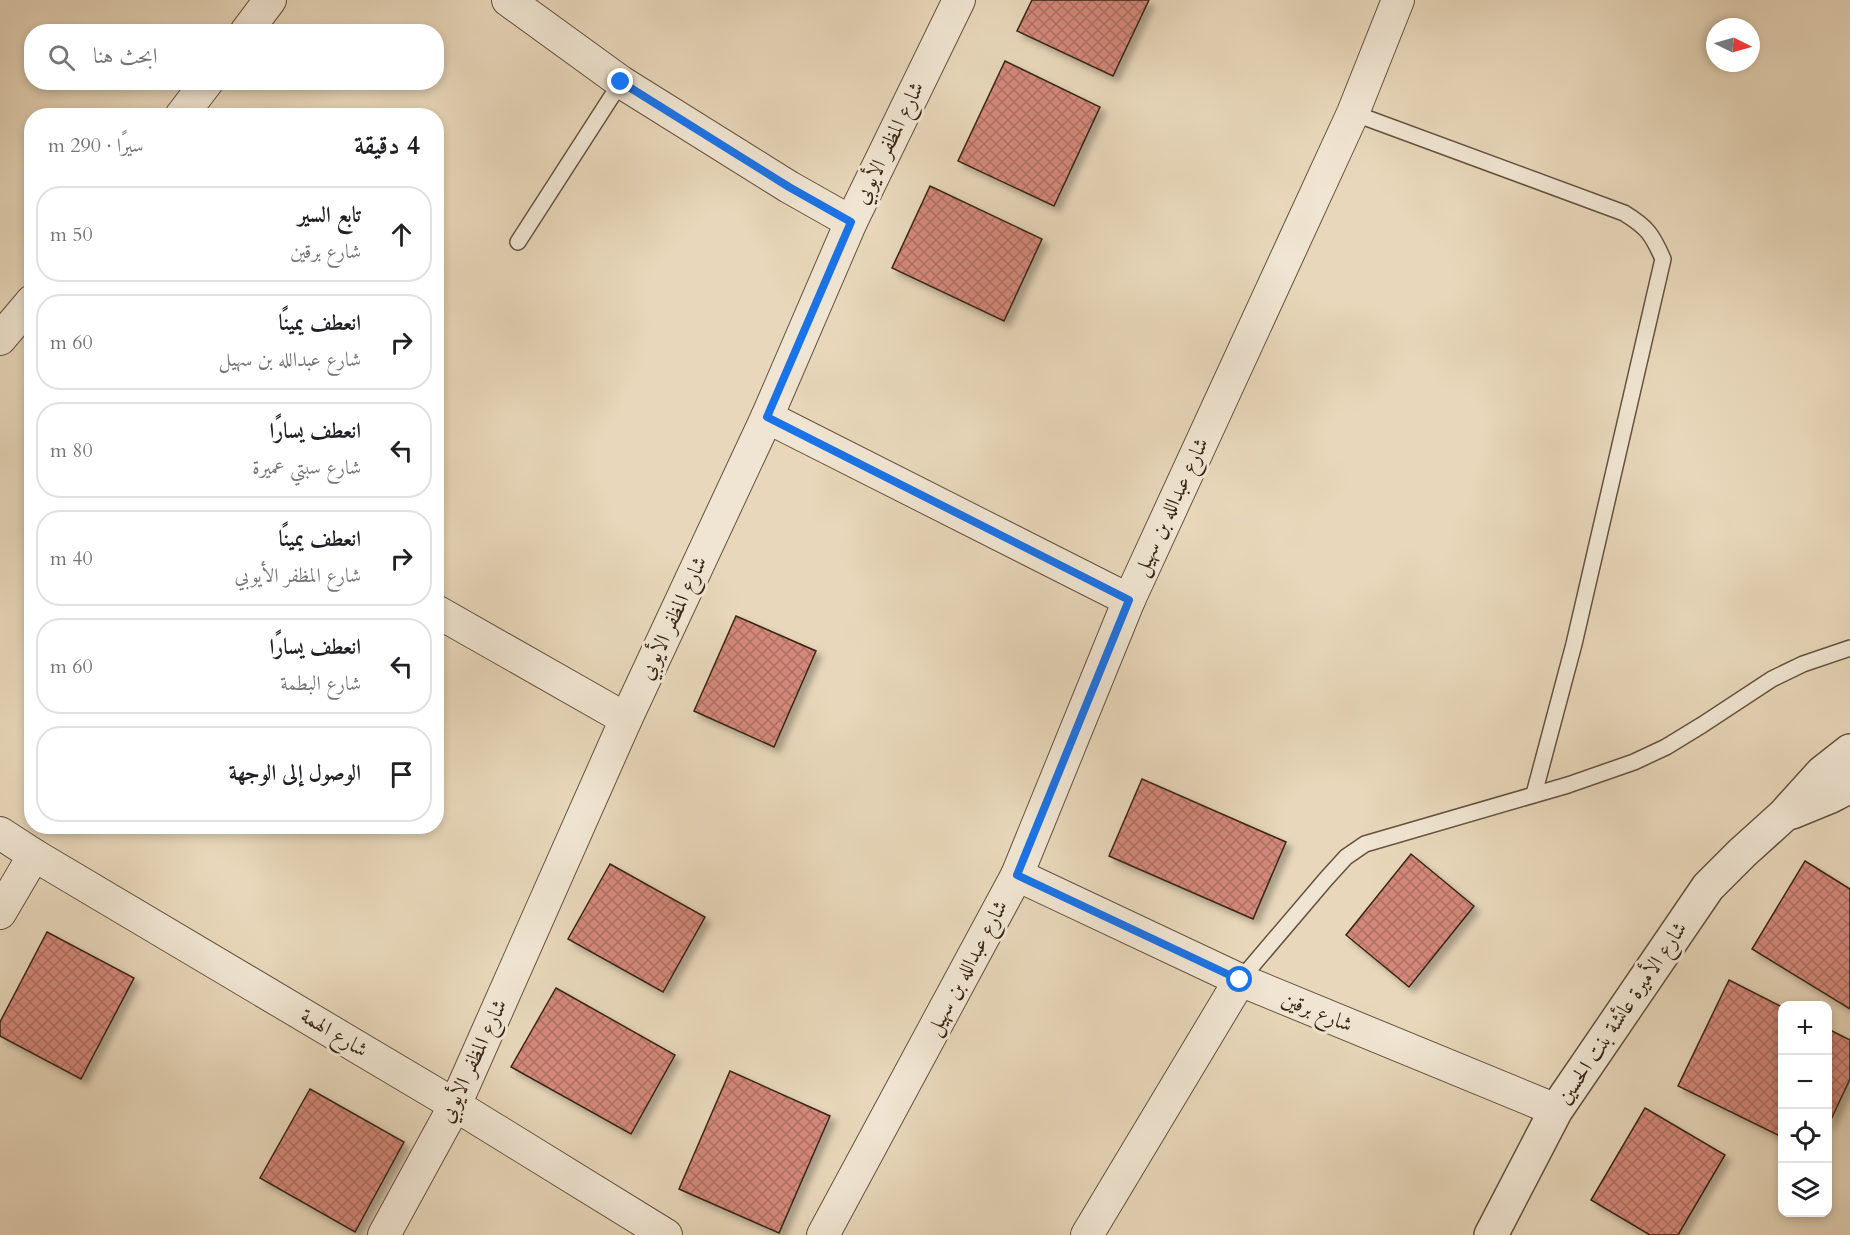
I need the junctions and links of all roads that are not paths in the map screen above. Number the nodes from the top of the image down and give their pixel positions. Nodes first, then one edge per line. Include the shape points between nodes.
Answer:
1 (270, 0) edge
2 (508, 0) edge
3 (959, 0) edge
4 (1398, 0) edge
5 (252, 24) edge
6 (621, 82) junction
7 (201, 90) edge
8 (187, 108) edge
9 (1353, 113) junction
10 (851, 222) junction
11 (518, 242) dead end
12 (24, 310) edge
13 (0, 339) edge
14 (767, 417) junction
15 (1129, 600) junction
16 (444, 616) edge
17 (1850, 648) edge
18 (626, 719) junction
19 (1850, 751) edge
20 (1850, 786) edge
21 (1534, 794) junction
22 (1784, 814) junction
23 (0, 833) edge
24 (34, 855) junction
25 (1017, 875) junction
26 (0, 913) edge
27 (1240, 980) junction
28 (455, 1105) junction
29 (1556, 1110) junction
30 (384, 1235) edge
31 (666, 1235) edge
32 (823, 1235) edge
33 (1087, 1235) edge
34 (1491, 1235) edge

1 - 5 street
2 - 6 street
3 - 10 street, شارع المظفر الأيوبي
4 - 9 street, شارع عبدالله بن سهيل
6 - 10 street
6 - 11 lane
7 - 8 street
9 - 15 street, شارع عبدالله بن سهيل
9 - 21 lane via 1624,213 1642,224 1663,259 1574,644
10 - 14 street, شارع المظفر الأيوبي
12 - 13 street
14 - 15 street
14 - 18 street, شارع المظفر الأيوبي
15 - 25 street, شارع عبدالله بن سهيل
16 - 18 street
17 - 21 lane via 1772,679 1666,747 1601,774
18 - 28 street, شارع المظفر الأيوبي
19 - 22 street, شارع الأميرة عائشة بنت الحسين via 1822,773
20 - 22 street, شارع الأميرة عائشة بنت الحسين
21 - 27 lane via 1365,844 1346,857
22 - 29 street, شارع الأميرة عائشة بنت الحسين via 1708,888
23 - 24 street, شارع الهمة
24 - 26 street
24 - 28 street, شارع الهمة
25 - 27 street, شارع برقين
25 - 32 street, شارع عبدالله بن سهيل
27 - 29 street, شارع برقين
27 - 33 street
28 - 30 street, شارع المظفر الأيوبي
28 - 31 street, شارع الهمة
29 - 34 street, شارع الأميرة عائشة بنت الحسين

